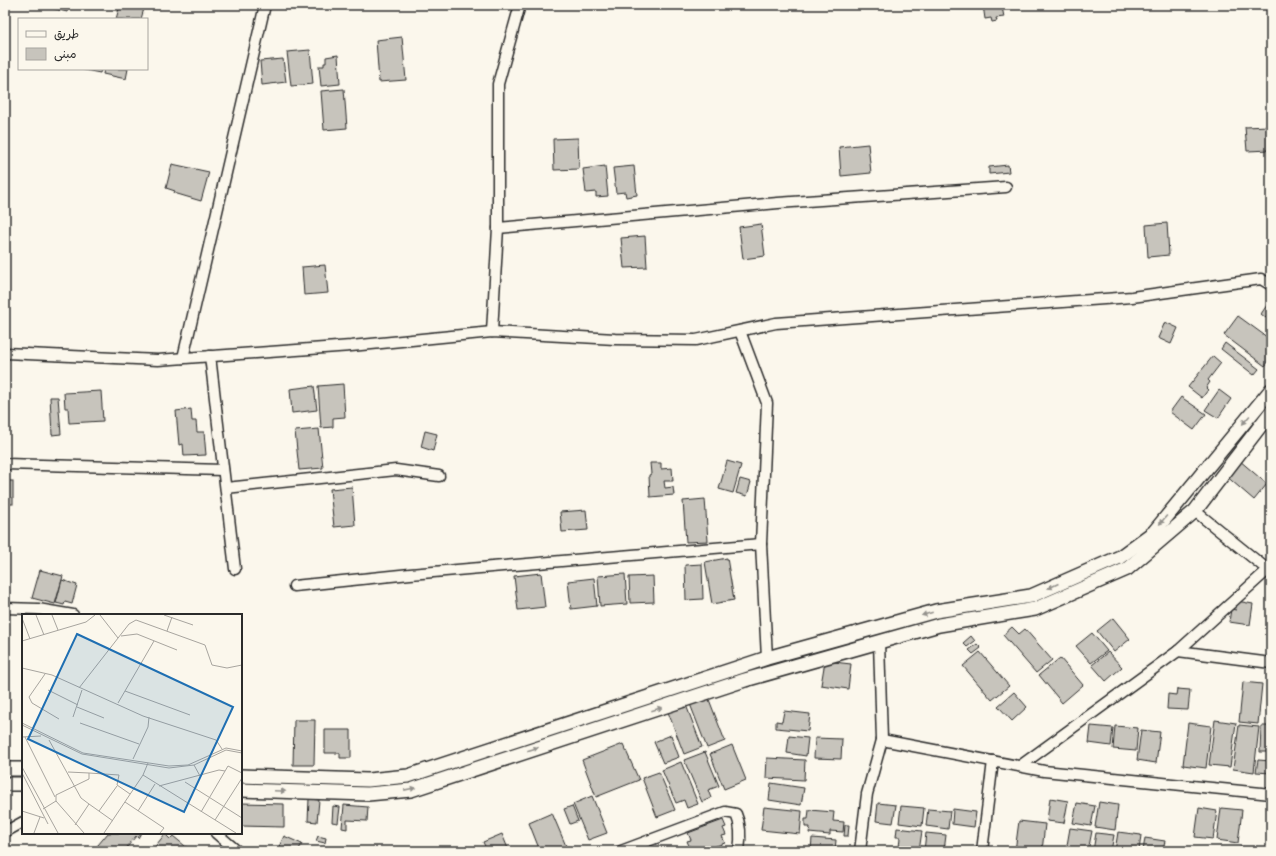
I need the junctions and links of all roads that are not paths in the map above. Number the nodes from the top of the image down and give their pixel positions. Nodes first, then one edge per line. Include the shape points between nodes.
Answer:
1 (265, 5) edge
2 (520, 5) edge
3 (1006, 187) dead end
4 (498, 228) junction
5 (1271, 285) edge
6 (740, 331) junction
7 (492, 332) junction
8 (5, 353) edge
9 (210, 356) junction
10 (183, 358) junction
11 (1271, 390) edge
12 (1271, 412) edge
13 (5, 464) edge
14 (223, 470) junction
15 (439, 476) dead end
16 (226, 488) junction
17 (1195, 511) junction
18 (762, 544) junction
19 (235, 569) dead end
20 (1269, 569) edge
21 (294, 586) dead end
22 (5, 608) edge
23 (67, 614) edge
24 (879, 642) junction
25 (1178, 651) junction
26 (767, 658) junction
27 (1271, 663) edge
28 (882, 740) junction
29 (993, 761) junction
30 (1020, 766) junction
31 (5, 769) edge
32 (22, 769) edge
33 (242, 776) edge
34 (5, 784) edge
35 (22, 784) edge
36 (242, 790) edge
37 (1271, 794) edge
38 (22, 823) edge
39 (5, 832) edge
40 (217, 834) edge
41 (237, 851) edge
42 (621, 851) edge
43 (739, 851) edge
44 (860, 851) edge
45 (982, 851) edge

1 - 10 street
2 - 4 street via 498,84
3 - 4 street via 778,203
4 - 7 street
5 - 6 street via 1261,279 1132,296 776,323
6 - 7 street via 696,340 615,339
6 - 18 street via 767,403
7 - 9 street
8 - 10 street via 150,360
9 - 10 street
9 - 14 street
11 -> 26 street via 1154,532 1120,557 1031,596 936,611
12 - 17 street
13 - 14 street
14 - 16 street
15 - 16 street via 396,470
16 - 19 street
17 - 20 street
17 - 24 street via 1127,569 1035,609 939,625
18 - 21 street
18 - 26 street
20 - 25 street
22 - 23 street via 38,609
24 - 28 street
36 -> 24 street via 368,794 411,790 745,680
25 - 27 street
25 - 30 street
26 - 33 street via 408,776 368,780
28 - 29 street
28 - 44 street via 867,794
29 - 30 street
29 - 45 street
30 - 37 street via 1044,771
31 - 32 street
34 - 35 street
38 - 39 street
40 - 41 street
42 - 43 street via 725,812 736,814 740,822

